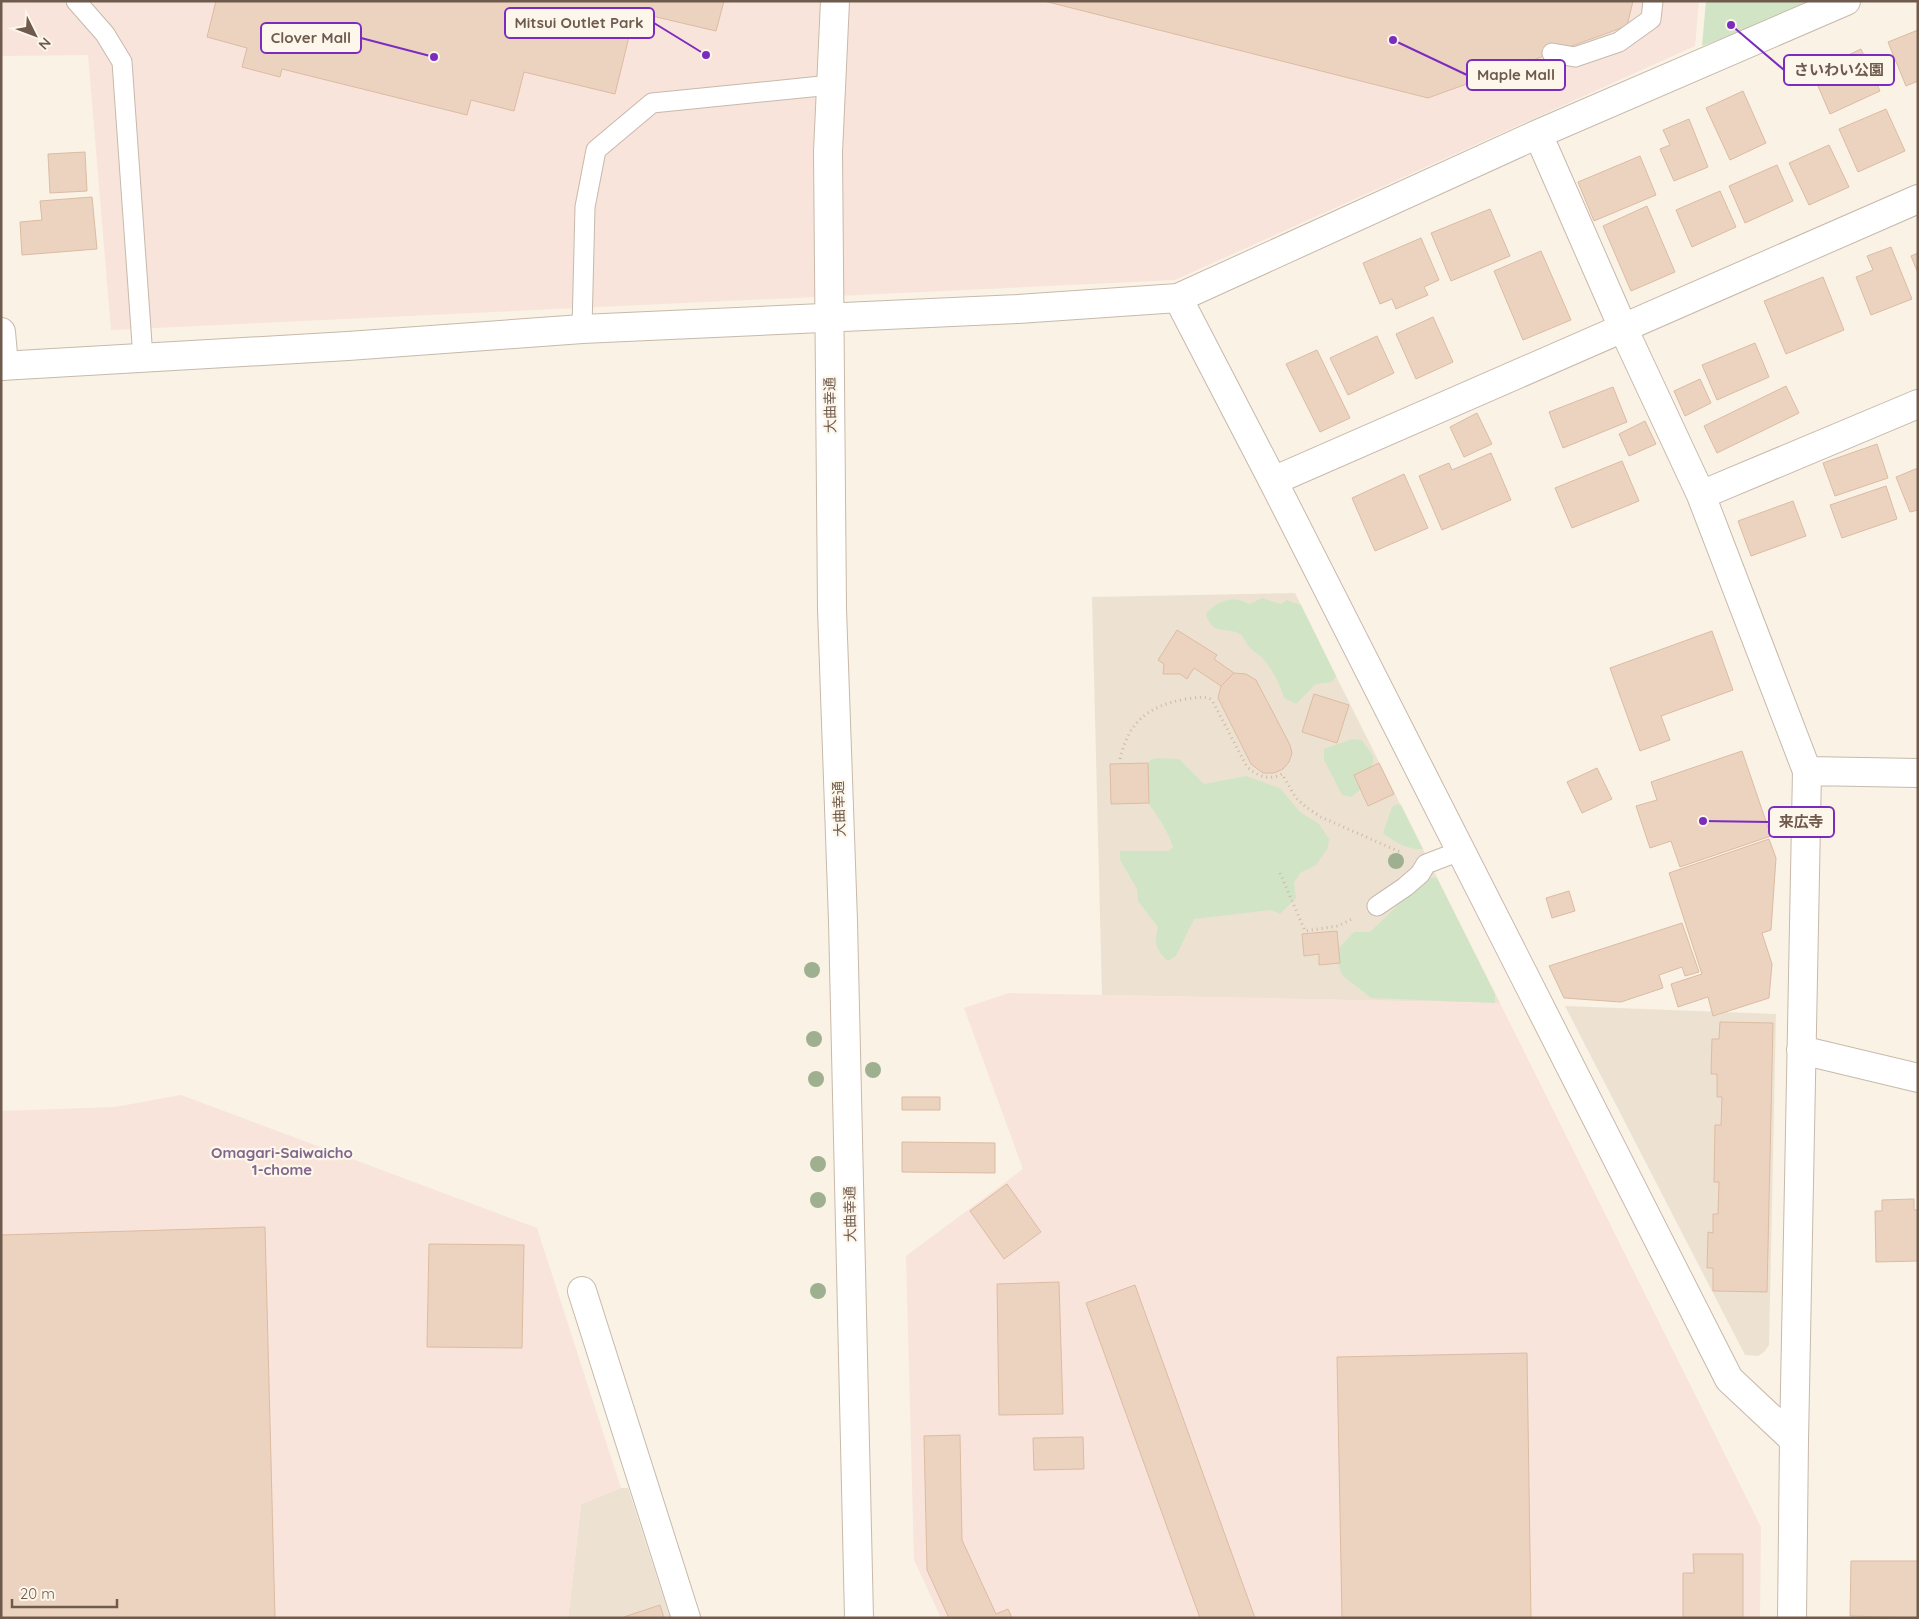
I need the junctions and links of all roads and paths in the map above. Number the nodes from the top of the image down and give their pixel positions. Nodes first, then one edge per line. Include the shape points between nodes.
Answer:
1 (76, 1) edge
2 (835, 1) edge
3 (1653, 1) edge
4 (1846, 1) edge
5 (1552, 53) dead end
6 (831, 85) junction
7 (1538, 134) junction
8 (1918, 199) edge
9 (1178, 298) junction
10 (829, 317) junction
11 (1623, 328) junction
12 (582, 329) junction
13 (1, 332) edge
14 (143, 358) junction
15 (3, 366) edge
16 (1918, 404) edge
17 (1273, 481) junction
18 (1701, 495) junction
19 (1120, 759) dead end
20 (1807, 771) junction
21 (1918, 773) edge
22 (1460, 851) junction
23 (1426, 864) junction
24 (1280, 874) dead end
25 (1377, 906) joint
26 (1802, 1050) junction
27 (1918, 1078) edge
28 (582, 1292) dead end
29 (1794, 1440) junction
30 (686, 1618) edge
31 (859, 1618) edge
32 (1792, 1618) edge

1 - 14 lane via 106,34 122,62
2 - 6 street, 大曲幸通
3 - 5 lane via 1651,19 1619,42 1575,57
4 - 7 street
6 - 10 street, 大曲幸通
6 - 12 lane via 652,103 596,150 585,207
7 - 9 street
7 - 11 street
8 - 11 street
9 - 10 street
9 - 17 street
10 - 12 street
10 - 31 street, 大曲幸通 via 832,608 843,911
11 - 17 street
11 - 18 street
12 - 14 street
13 - 15 street
14 - 15 street
16 - 18 street
17 - 22 street
18 - 20 street
19 - 23 path via 1134,724 1148,713 1173,702 1206,697 1212,700 1247,767 1256,774 1275,778 1282,774 1296,798 1321,817
20 - 21 street
20 - 26 street
22 - 23 lane
22 - 29 street via 1729,1379
23 - 25 lane via 1405,887
24 - 25 path via 1305,931 1338,926
26 - 27 street
26 - 29 street
28 - 30 street
29 - 32 street

